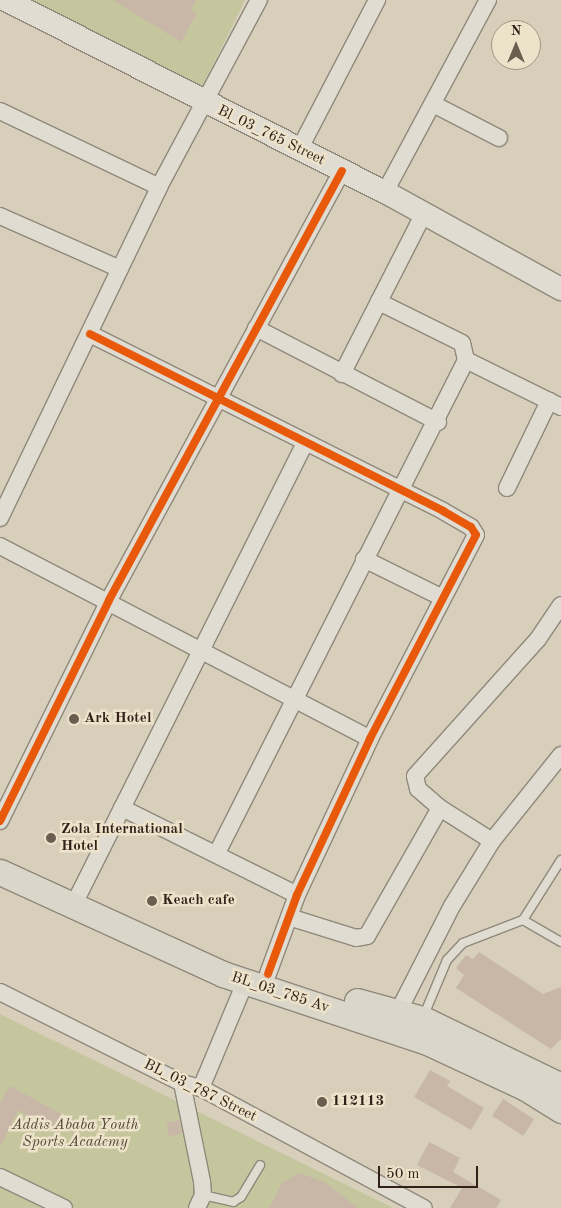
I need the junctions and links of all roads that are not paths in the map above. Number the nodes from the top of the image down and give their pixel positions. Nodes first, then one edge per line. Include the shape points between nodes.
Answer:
1 (6, 0) edge
2 (259, 0) edge
3 (377, 0) edge
4 (488, 0) edge
5 (206, 104) junction
6 (435, 105) junction
7 (0, 111) edge
8 (499, 138) dead end
9 (300, 148) junction
10 (342, 171) junction
11 (159, 187) junction
12 (385, 192) junction
13 (424, 213) junction
14 (1, 220) edge
15 (120, 269) junction
16 (561, 289) edge
17 (379, 302) junction
18 (256, 328) junction
19 (90, 334) junction
20 (466, 360) junction
21 (342, 374) junction
22 (219, 400) junction
23 (555, 404) edge
24 (438, 422) junction
25 (306, 444) junction
26 (507, 488) dead end
27 (400, 490) junction
28 (0, 518) edge
29 (0, 546) edge
30 (364, 559) junction
31 (442, 597) junction
32 (109, 600) junction
33 (561, 605) edge
34 (200, 648) junction
35 (292, 700) junction
36 (370, 739) junction
37 (561, 755) edge
38 (122, 808) junction
39 (440, 808) junction
40 (0, 821) edge
41 (492, 841) junction
42 (0, 854) edge
43 (217, 854) junction
44 (561, 860) edge
45 (0, 872) edge
46 (80, 894) junction
47 (297, 895) junction
48 (289, 917) junction
49 (524, 920) junction
50 (561, 942) edge
51 (268, 974) junction
52 (245, 983) junction
53 (0, 992) edge
54 (398, 1012) junction
55 (422, 1019) junction
56 (182, 1083) junction
57 (561, 1086) edge
58 (200, 1088) junction
59 (561, 1110) edge
60 (260, 1165) dead end
61 (0, 1177) edge
62 (200, 1201) edge
63 (64, 1208) edge
64 (424, 1208) edge

1 - 5 street, Bl_03_765 Street
2 - 5 street
3 - 9 street
4 - 6 street
5 - 9 street, Bl_03_765 Street
5 - 11 street
6 - 8 street
6 - 12 street
7 - 11 street
9 - 10 street, Bl_03_765 Street
10 - 12 street, Bl_03_765 Street
10 - 18 street
11 - 15 street
12 - 13 street, Bl_03_765 Street
13 - 16 street, Bl_03_765 Street
13 - 17 street
14 - 15 street
15 - 19 street
17 - 20 street via 462,343
17 - 21 street
18 - 21 street
18 - 22 street
19 - 22 street
19 - 28 street
20 - 23 street
20 - 24 street
21 - 24 street
22 - 25 street
22 - 32 street
23 - 26 street
24 - 27 street
25 - 27 street
25 - 34 street
27 - 30 street
27 - 31 street via 472,527 476,535
29 - 32 street
30 - 31 street
30 - 35 street
31 - 36 street
32 - 34 street
32 - 40 street
33 - 39 street via 538,639 415,776 418,789
34 - 35 street
34 - 38 street
35 - 36 street
35 - 43 street
36 - 47 street
37 - 41 street
38 - 43 street
38 - 46 street
39 - 41 street
39 - 48 street via 367,936 356,938
41 - 54 street via 452,906
42 - 46 main road, BL_03_785 Av
43 - 47 street
44 - 49 lane
45 - 52 main road, BL_03_785 Av
46 - 51 main road, BL_03_785 Av via 213,956
47 - 48 street
48 - 51 street
49 - 50 lane
49 - 55 lane via 463,943 446,960
51 - 54 main road, BL_03_785 Av
52 - 58 street
52 - 59 main road, BL_03_785 Av via 427,1042 524,1087
53 - 56 street, BL_03_787 Street
54 - 55 main road, BL_03_785 Av
55 - 57 main road, BL_03_785 Av
56 - 58 street, BL_03_787 Street
56 - 62 street
58 - 64 street, BL_03_787 Street
60 - 62 lane via 241,1197 233,1202
61 - 63 street

